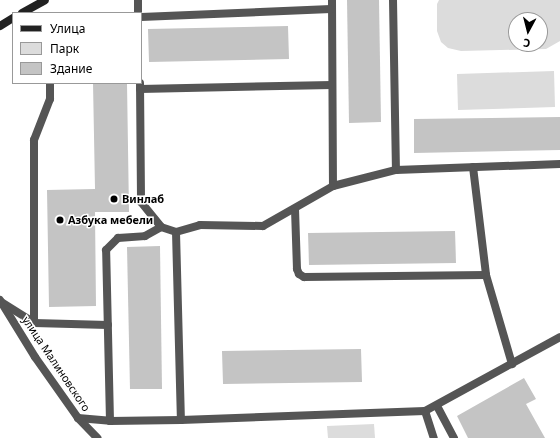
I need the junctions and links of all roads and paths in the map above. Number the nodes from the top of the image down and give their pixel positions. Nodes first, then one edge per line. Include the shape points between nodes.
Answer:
1 (45, 0) edge
2 (138, 0) edge
3 (332, 0) edge
4 (393, 0) edge
5 (331, 9) junction
6 (26, 12) edge
7 (138, 12) edge
8 (142, 16) edge
9 (12, 19) edge
10 (0, 26) edge
11 (50, 84) edge
12 (332, 85) junction
13 (140, 86) edge
14 (560, 164) edge
15 (473, 167) junction
16 (396, 170) junction
17 (333, 186) junction
18 (295, 209) junction
19 (162, 227) junction
20 (176, 232) junction
21 (486, 275) junction
22 (0, 301) edge
23 (34, 323) junction
24 (108, 325) junction
25 (560, 337) edge
26 (512, 364) junction
27 (437, 406) junction
28 (425, 411) junction
29 (78, 418) junction
30 (110, 420) junction
31 (181, 420) junction
32 (97, 438) edge
33 (434, 438) edge
34 (454, 438) edge

1 - 6 main road
2 - 7 street
3 - 5 street
4 - 16 street
5 - 8 street
5 - 12 street
9 - 10 main road
11 - 23 street via 50,98 34,140
12 - 13 street
12 - 17 street
13 - 19 street via 141,202
14 - 15 street
15 - 16 street
15 - 21 street
16 - 17 street
17 - 18 street
18 - 20 street via 263,226 200,225
18 - 21 street via 297,269 304,277
19 - 20 street
19 - 24 street via 145,236 118,238 106,250
20 - 31 street
21 - 26 street
22 - 23 street
22 - 29 street, улица Малиновского
23 - 24 street
24 - 30 street
25 - 26 street
26 - 27 street
27 - 28 street
27 - 34 street
28 - 31 street
28 - 33 street
29 - 30 street
29 - 32 street, улица Малиновского
30 - 31 street

